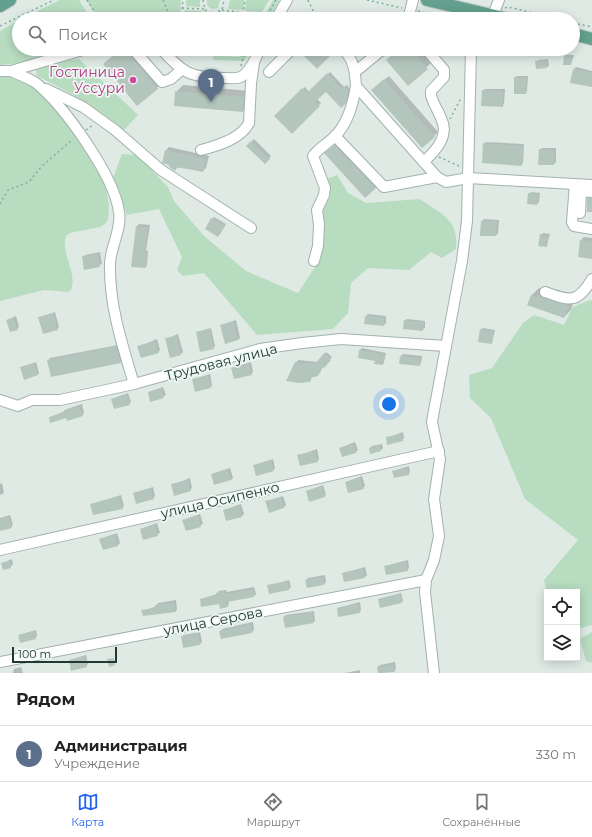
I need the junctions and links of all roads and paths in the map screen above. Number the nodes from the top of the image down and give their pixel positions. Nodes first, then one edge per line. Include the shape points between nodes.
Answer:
1 (10, 0) edge
2 (54, 0) edge
3 (87, 0) edge
4 (163, 0) edge
5 (183, 0) edge
6 (203, 0) edge
7 (224, 0) edge
8 (246, 0) edge
9 (276, 0) edge
10 (286, 0) edge
11 (308, 0) edge
12 (413, 0) edge
13 (427, 0) edge
14 (498, 0) edge
15 (0, 6) edge
16 (182, 8) junction
17 (204, 9) junction
18 (222, 10) junction
19 (29, 12) edge
20 (95, 12) edge
21 (168, 12) edge
22 (182, 12) edge
23 (209, 12) edge
24 (217, 12) edge
25 (244, 12) joint
26 (273, 12) edge
27 (276, 12) edge
28 (314, 12) edge
29 (410, 12) edge
30 (463, 12) edge
31 (494, 12) edge
32 (12, 20) edge
33 (580, 24) edge
34 (0, 26) edge
35 (592, 27) edge
36 (580, 36) edge
37 (592, 39) edge
38 (62, 56) edge
39 (139, 56) edge
40 (168, 56) edge
41 (244, 56) edge
42 (257, 56) edge
43 (285, 56) edge
44 (351, 56) edge
45 (374, 56) edge
46 (432, 56) edge
47 (472, 56) edge
48 (255, 60) junction
49 (181, 70) junction
50 (0, 71) edge
51 (11, 71) junction
52 (269, 72) dead end
53 (355, 72) junction
54 (239, 78) junction
55 (35, 82) junction
56 (356, 86) junction
57 (470, 90) junction
58 (101, 120) junction
59 (443, 124) junction
60 (79, 134) junction
61 (335, 136) junction
62 (201, 150) dead end
63 (434, 152) junction
64 (424, 162) junction
65 (469, 174) junction
66 (437, 177) junction
67 (575, 184) junction
68 (592, 185) edge
69 (592, 192) edge
70 (0, 204) edge
71 (580, 213) dead end
72 (251, 228) dead end
73 (592, 229) edge
74 (314, 260) dead end
75 (592, 279) edge
76 (545, 292) dead end
77 (446, 346) junction
78 (134, 384) junction
79 (0, 400) edge
80 (440, 451) junction
81 (0, 550) edge
82 (426, 580) junction
83 (0, 662) edge
84 (434, 673) edge

1 - 15 main road
2 - 19 path
3 - 20 path
4 - 21 path
5 - 16 path
6 - 17 path
7 - 18 path
8 - 25 path
9 - 26 path
10 - 27 street
11 - 28 path
12 - 29 street
13 - 30 main road
14 - 31 street
16 - 17 path
16 - 22 path
17 - 23 path
18 - 24 path
18 - 25 path
32 - 34 path
33 - 35 path
36 - 37 main road
38 - 51 street
39 - 49 street via 162,82 171,79
40 - 49 street
41 - 54 path
42 - 48 street
43 - 52 street
44 - 53 street
45 - 53 street
46 - 59 street via 444,70 444,77 431,91
47 - 57 street
48 - 54 street
48 - 62 street via 247,129 226,143
49 - 54 street via 197,76
50 - 51 street
51 - 55 street
53 - 56 street
55 - 58 street via 83,107
55 - 60 street
56 - 61 street via 353,104
56 - 64 street
57 - 59 path
57 - 65 street
58 - 60 path
58 - 72 street via 161,170
59 - 63 street via 444,136
60 - 70 path via 41,167 29,182 8,190
60 - 78 street via 101,166 115,194 120,213 110,260 110,283 115,318
61 - 66 street via 384,187
61 - 74 street via 313,156 325,188 316,210 319,225
63 - 64 street
63 - 65 path via 441,159
64 - 66 street
65 - 66 street via 446,182
65 - 67 street
65 - 77 street via 462,261
67 - 68 street
67 - 73 street via 572,222 576,228
69 - 71 street via 581,193
75 - 76 street via 579,297 572,300
77 - 78 street, Трудовая улица via 341,339 318,341 260,349
77 - 80 street via 432,422
78 - 79 street, Трудовая улица via 60,400 32,400 18,406
80 - 81 street, улица Осипенко
80 - 82 street via 434,499 439,536 434,560
82 - 83 street, улица Серова
82 - 84 street via 425,592

